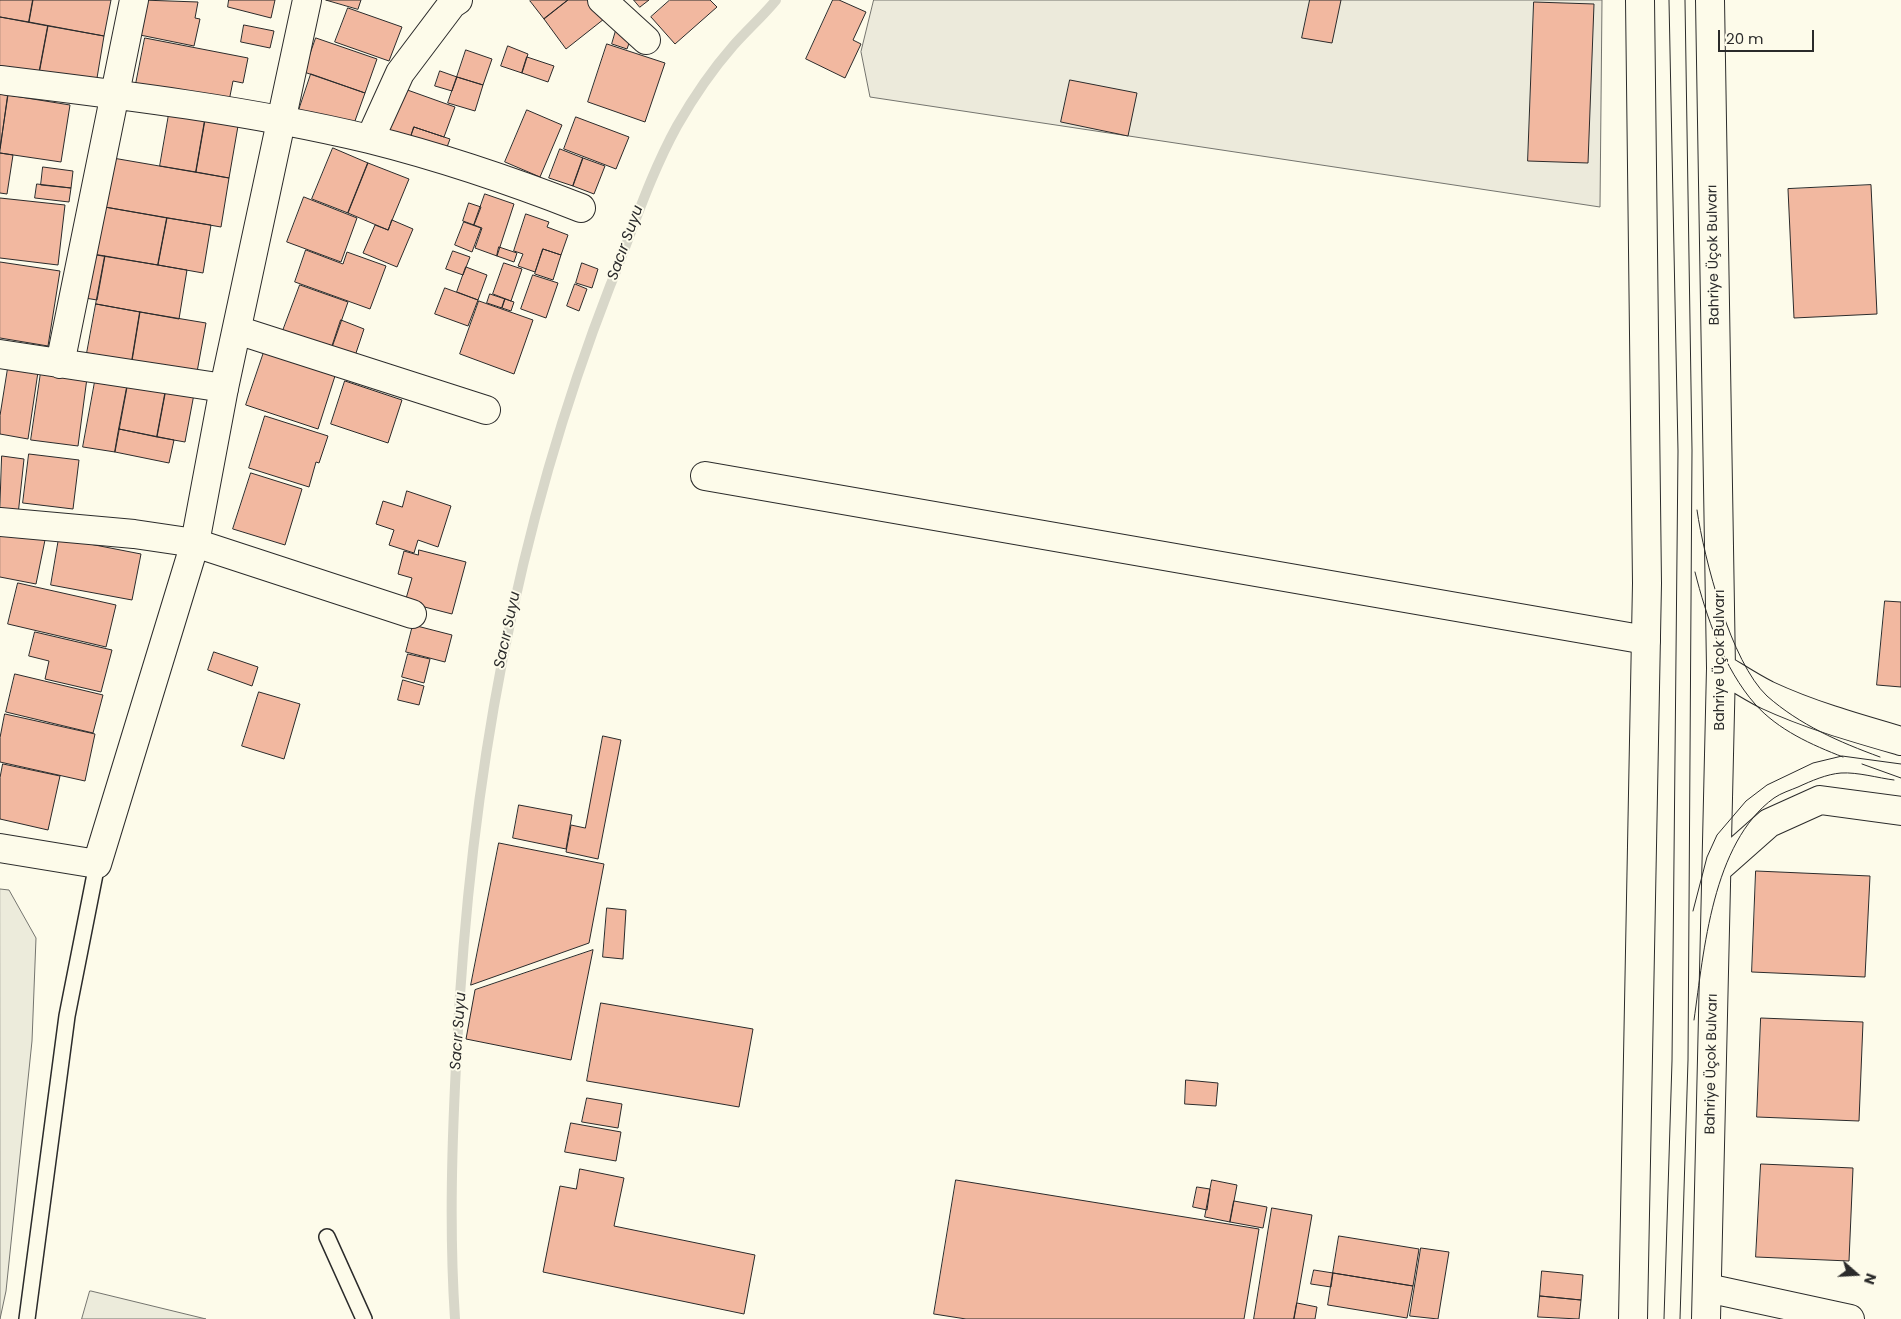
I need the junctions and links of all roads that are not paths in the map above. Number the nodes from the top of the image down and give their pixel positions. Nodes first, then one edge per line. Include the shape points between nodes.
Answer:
1 (134, 0) edge
2 (307, 0) edge
3 (458, 0) edge
4 (602, 0) edge
5 (1640, 0) edge
6 (1710, 0) edge
7 (646, 40) dead end
8 (0, 80) edge
9 (116, 94) junction
10 (280, 120) junction
11 (370, 139) junction
12 (581, 208) dead end
13 (237, 330) junction
14 (0, 354) edge
15 (60, 364) junction
16 (224, 388) junction
17 (486, 410) dead end
18 (705, 476) dead end
19 (0, 522) edge
20 (195, 543) junction
21 (412, 614) dead end
22 (1646, 640) junction
23 (1721, 668) junction
24 (1901, 741) edge
25 (1901, 811) edge
26 (0, 848) edge
27 (97, 864) junction
28 (1717, 869) junction
29 (327, 1237) dead end
30 (1707, 1288) junction
31 (27, 1319) edge
32 (364, 1319) edge
33 (1633, 1319) edge
34 (1706, 1319) edge
35 (1850, 1319) edge

1 - 9 street
2 - 10 street
3 - 11 street via 400,73
4 - 7 street
5 - 22 street
6 - 23 street, Bahriye Üçok Bulvarı
8 - 9 street
9 - 10 street
9 - 15 street
10 - 11 street
10 - 13 street
11 - 12 street via 510,180
13 - 16 street
13 - 17 street
14 - 15 street
15 - 16 street
16 - 20 street
18 - 22 street
19 - 20 street
20 - 21 street
20 - 27 street
22 - 33 street
23 - 24 street via 1792,705
23 - 28 street, Bahriye Üçok Bulvarı
25 - 28 street via 1820,800 1769,823
26 - 27 street
27 - 31 lane via 66,1016
28 - 30 street, Bahriye Üçok Bulvarı
29 - 32 lane
30 - 34 street, Bahriye Üçok Bulvarı
30 - 35 street

